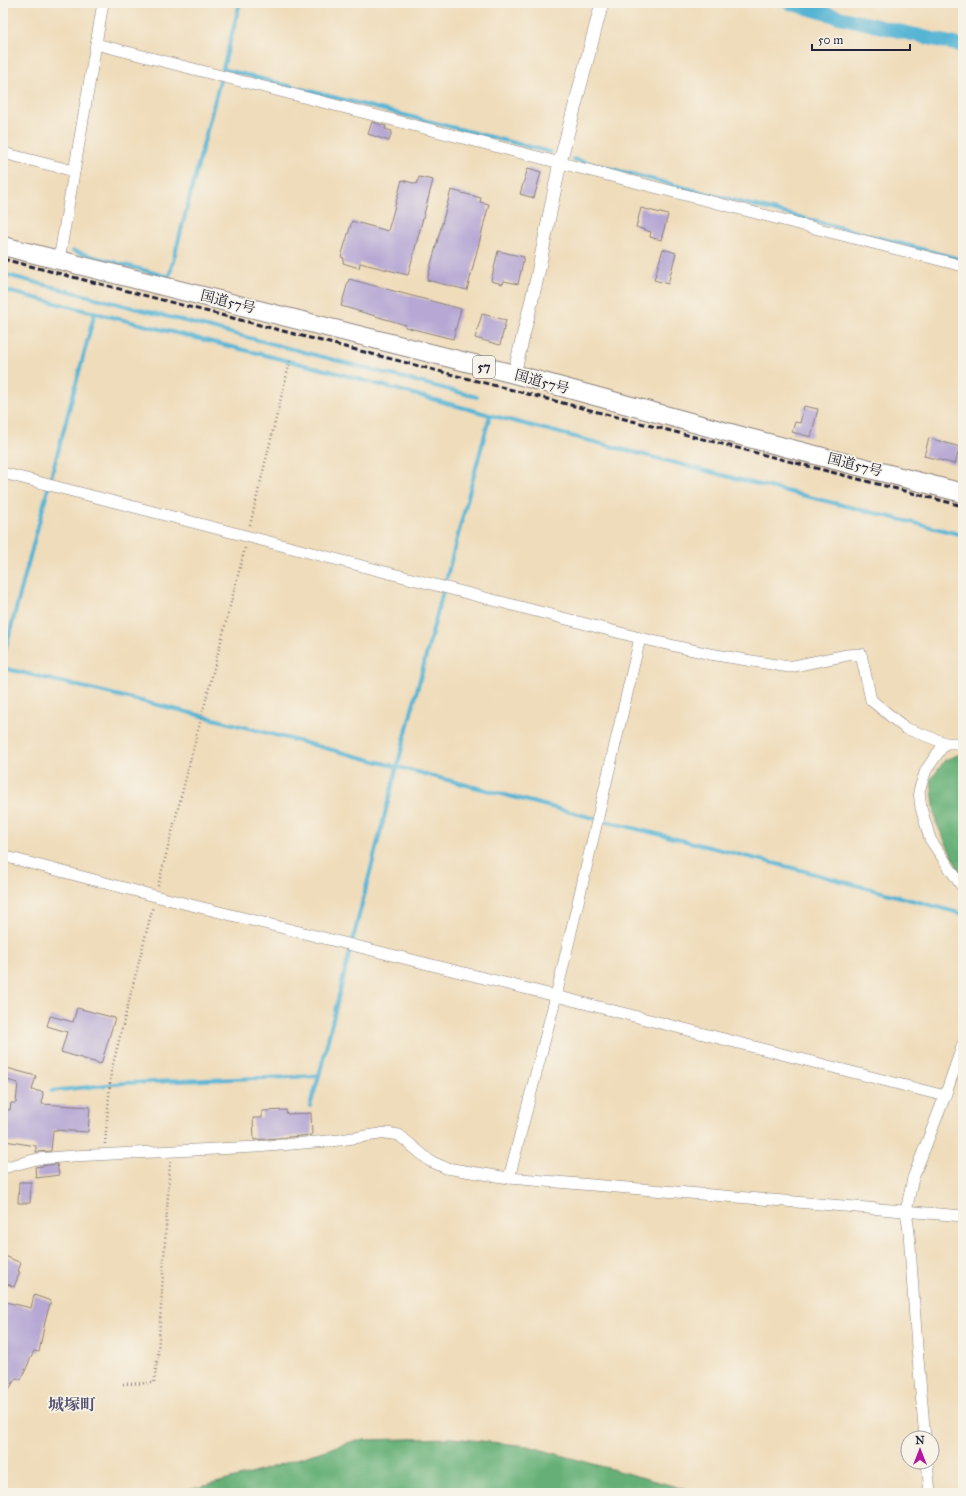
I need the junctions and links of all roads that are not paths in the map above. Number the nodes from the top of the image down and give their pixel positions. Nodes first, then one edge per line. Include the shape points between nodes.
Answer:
1 (103, 3) edge
2 (602, 3) edge
3 (96, 44) junction
4 (3, 153) edge
5 (560, 162) junction
6 (74, 171) junction
7 (3, 246) edge
8 (60, 260) junction
9 (963, 266) edge
10 (514, 374) junction
11 (3, 473) edge
12 (963, 493) edge
13 (640, 638) junction
14 (946, 743) junction
15 (963, 743) edge
16 (3, 856) edge
17 (963, 888) edge
18 (556, 996) junction
19 (963, 1044) edge
20 (945, 1096) junction
21 (3, 1168) edge
22 (509, 1178) junction
23 (906, 1211) junction
24 (963, 1216) edge
25 (924, 1430) edge
26 (928, 1470) edge
27 (930, 1493) edge

1 - 3 street
2 - 5 street
3 - 5 street
3 - 6 street
4 - 6 street
5 - 9 street
5 - 10 street via 537,278
6 - 8 street
7 - 8 highway, 国道57号 / 57
8 - 10 highway, 国道57号 / 57
10 - 12 highway, 国道57号 / 57
11 - 13 street
13 - 14 street via 710,654 789,667 861,654 871,700 905,728
13 - 18 street
14 - 15 street
14 - 17 street via 926,770 919,791 930,839
16 - 18 street
18 - 20 street
18 - 22 street
19 - 20 street
20 - 23 street via 913,1178
21 - 22 street via 37,1159 256,1147 340,1140 386,1133 399,1134 430,1161 446,1168
22 - 23 street
23 - 24 street
23 - 25 street
26 - 27 street

